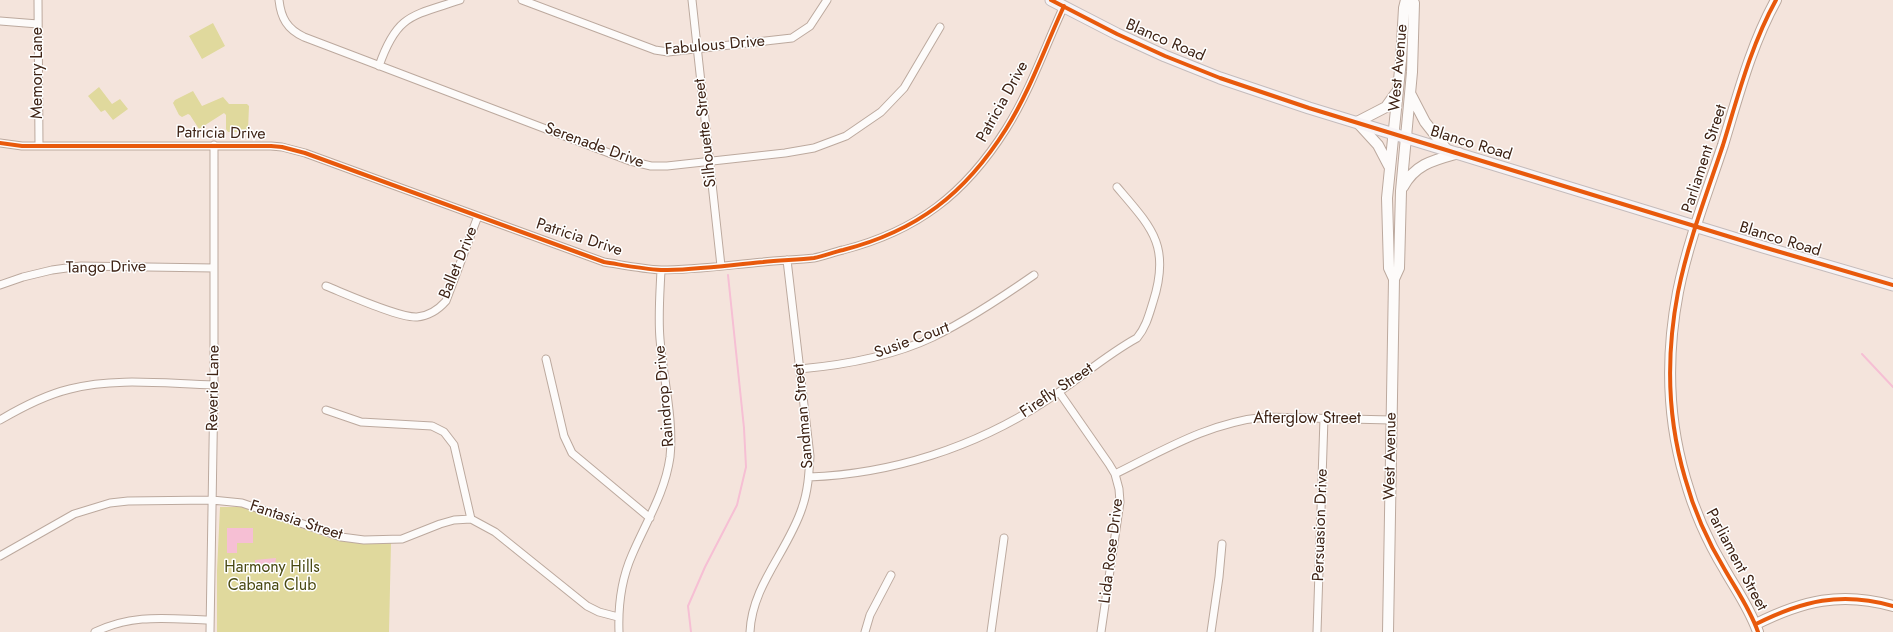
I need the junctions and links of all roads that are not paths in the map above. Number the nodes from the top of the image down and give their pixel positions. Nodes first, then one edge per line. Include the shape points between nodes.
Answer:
1 (38, 0) edge
2 (279, 0) edge
3 (460, 0) edge
4 (522, 0) edge
5 (692, 0) edge
6 (827, 0) edge
7 (1051, 0) edge
8 (1406, 0) edge
9 (1412, 0) edge
10 (1776, 0) edge
11 (1064, 6) junction
12 (0, 21) edge
13 (38, 24) junction
14 (940, 27) dead end
15 (697, 50) junction
16 (379, 66) junction
17 (1398, 90) junction
18 (1410, 93) junction
19 (1357, 122) junction
20 (1394, 133) junction
21 (1405, 137) junction
22 (0, 143) edge
23 (214, 145) junction
24 (39, 146) junction
25 (1447, 150) junction
26 (1459, 153) junction
27 (708, 162) junction
28 (1389, 166) junction
29 (1117, 187) dead end
30 (1401, 191) junction
31 (478, 216) junction
32 (1696, 227) junction
33 (787, 260) junction
34 (721, 266) junction
35 (214, 268) junction
36 (661, 270) junction
37 (1034, 275) dead end
38 (1394, 280) junction
39 (0, 285) edge
40 (1893, 285) edge
41 (326, 286) dead end
42 (546, 359) dead end
43 (800, 369) junction
44 (214, 384) junction
45 (1059, 392) junction
46 (326, 410) dead end
47 (1324, 418) junction
48 (0, 420) edge
49 (1391, 420) junction
50 (1115, 474) junction
51 (810, 477) junction
52 (212, 500) junction
53 (650, 518) junction
54 (470, 519) junction
55 (1004, 538) dead end
56 (1222, 544) dead end
57 (0, 556) edge
58 (891, 575) dead end
59 (1893, 606) edge
60 (618, 617) junction
61 (210, 620) junction
62 (1757, 628) edge
63 (96, 632) edge
64 (210, 632) edge
65 (619, 632) edge
66 (750, 632) edge
67 (865, 632) edge
68 (991, 632) edge
69 (1101, 632) edge
70 (1211, 632) edge
71 (1317, 632) edge
72 (1388, 632) edge

1 - 13 street, Memory Lane
2 - 16 street, Serenade Drive via 280,12 285,23 297,34
3 - 16 street via 418,14 403,22 389,39
4 - 15 street, Fabulous Drive via 655,50
5 - 15 street, Silhouette Street
6 - 15 street, Fabulous Drive via 810,26 792,38
7 - 11 main road, Blanco Road
8 - 17 main road, West Avenue
9 - 18 main road, West Avenue via 1414,3
10 - 32 main road, Parliament Street via 1744,75
11 - 19 main road, Blanco Road via 1117,34 1184,64 1300,105
11 - 33 street, Patricia Drive via 1006,128 963,184 922,218 896,232 867,244 814,258
12 - 13 street
13 - 24 street, Memory Lane
14 - 27 street, Serenade Drive via 904,88 864,125 846,136 814,148
15 - 27 street, Silhouette Street
16 - 27 street, Serenade Drive via 630,161 651,166
17 - 19 main road via 1386,107
17 - 20 main road, West Avenue
18 - 21 main road, West Avenue
18 - 25 main road via 1424,122
19 - 20 main road, Blanco Road
19 - 28 main road via 1378,145
20 - 21 main road, Blanco Road
20 - 28 main road, West Avenue
21 - 25 main road, Blanco Road
21 - 30 main road, West Avenue
22 - 24 street, Patricia Drive
23 - 24 street, Patricia Drive
23 - 31 street, Patricia Drive via 293,149
23 - 35 street, Reverie Lane
25 - 26 main road, Blanco Road
26 - 30 main road via 1421,167 1409,176
26 - 32 main road, Blanco Road
27 - 34 street, Silhouette Street
28 - 38 main road, West Avenue via 1389,268
29 - 45 street, Firefly Street via 1148,223 1155,237 1160,261 1158,286 1146,324 1137,338
30 - 38 main road, West Avenue via 1399,268
31 - 36 street, Patricia Drive via 604,262
31 - 41 street, Ballet Drive via 446,301 438,310 428,315 416,317 401,314
32 - 40 main road, Blanco Road
32 - 62 main road, Parliament Street via 1680,287 1672,337 1670,396 1676,442 1699,520
33 - 34 street, Patricia Drive
33 - 43 street, Sandman Street
34 - 36 street, Patricia Drive
35 - 39 street, Tango Drive via 81,266 52,270
35 - 44 street, Reverie Lane
36 - 53 street, Raindrop Drive via 660,339 671,441 668,470
37 - 43 street, Susie Court via 969,318 931,338 878,356
38 - 49 main road, West Avenue
42 - 53 street via 564,436 572,453
43 - 51 street, Sandman Street
44 - 48 street via 92,384 48,395
44 - 52 street, Reverie Lane
45 - 50 street, Lida Rose Drive
45 - 51 street, Firefly Street via 985,435 939,453 904,464 832,476
46 - 54 street via 361,422 432,426 444,432 454,445
47 - 49 street, Afterglow Street
47 - 50 street, Afterglow Street via 1266,417 1230,422 1197,434
47 - 71 street, Persuasion Drive
49 - 72 main road, West Avenue
50 - 69 street, Lida Rose Drive via 1120,502
51 - 66 street, Sandman Street via 797,521 755,603
52 - 54 street, Fantasia Street via 256,507 341,537 364,540 402,539 440,524
52 - 57 street, Fantasia Street via 128,501 91,508 57,522
52 - 61 street, Reverie Lane
53 - 60 street, Raindrop Drive via 626,571
54 - 60 street via 495,532 587,606
55 - 68 street
56 - 70 street
58 - 67 street via 870,615
59 - 62 main road via 1858,599 1828,599 1796,606
60 - 65 street, Raindrop Drive
61 - 63 street via 130,620
61 - 64 street, Reverie Lane

